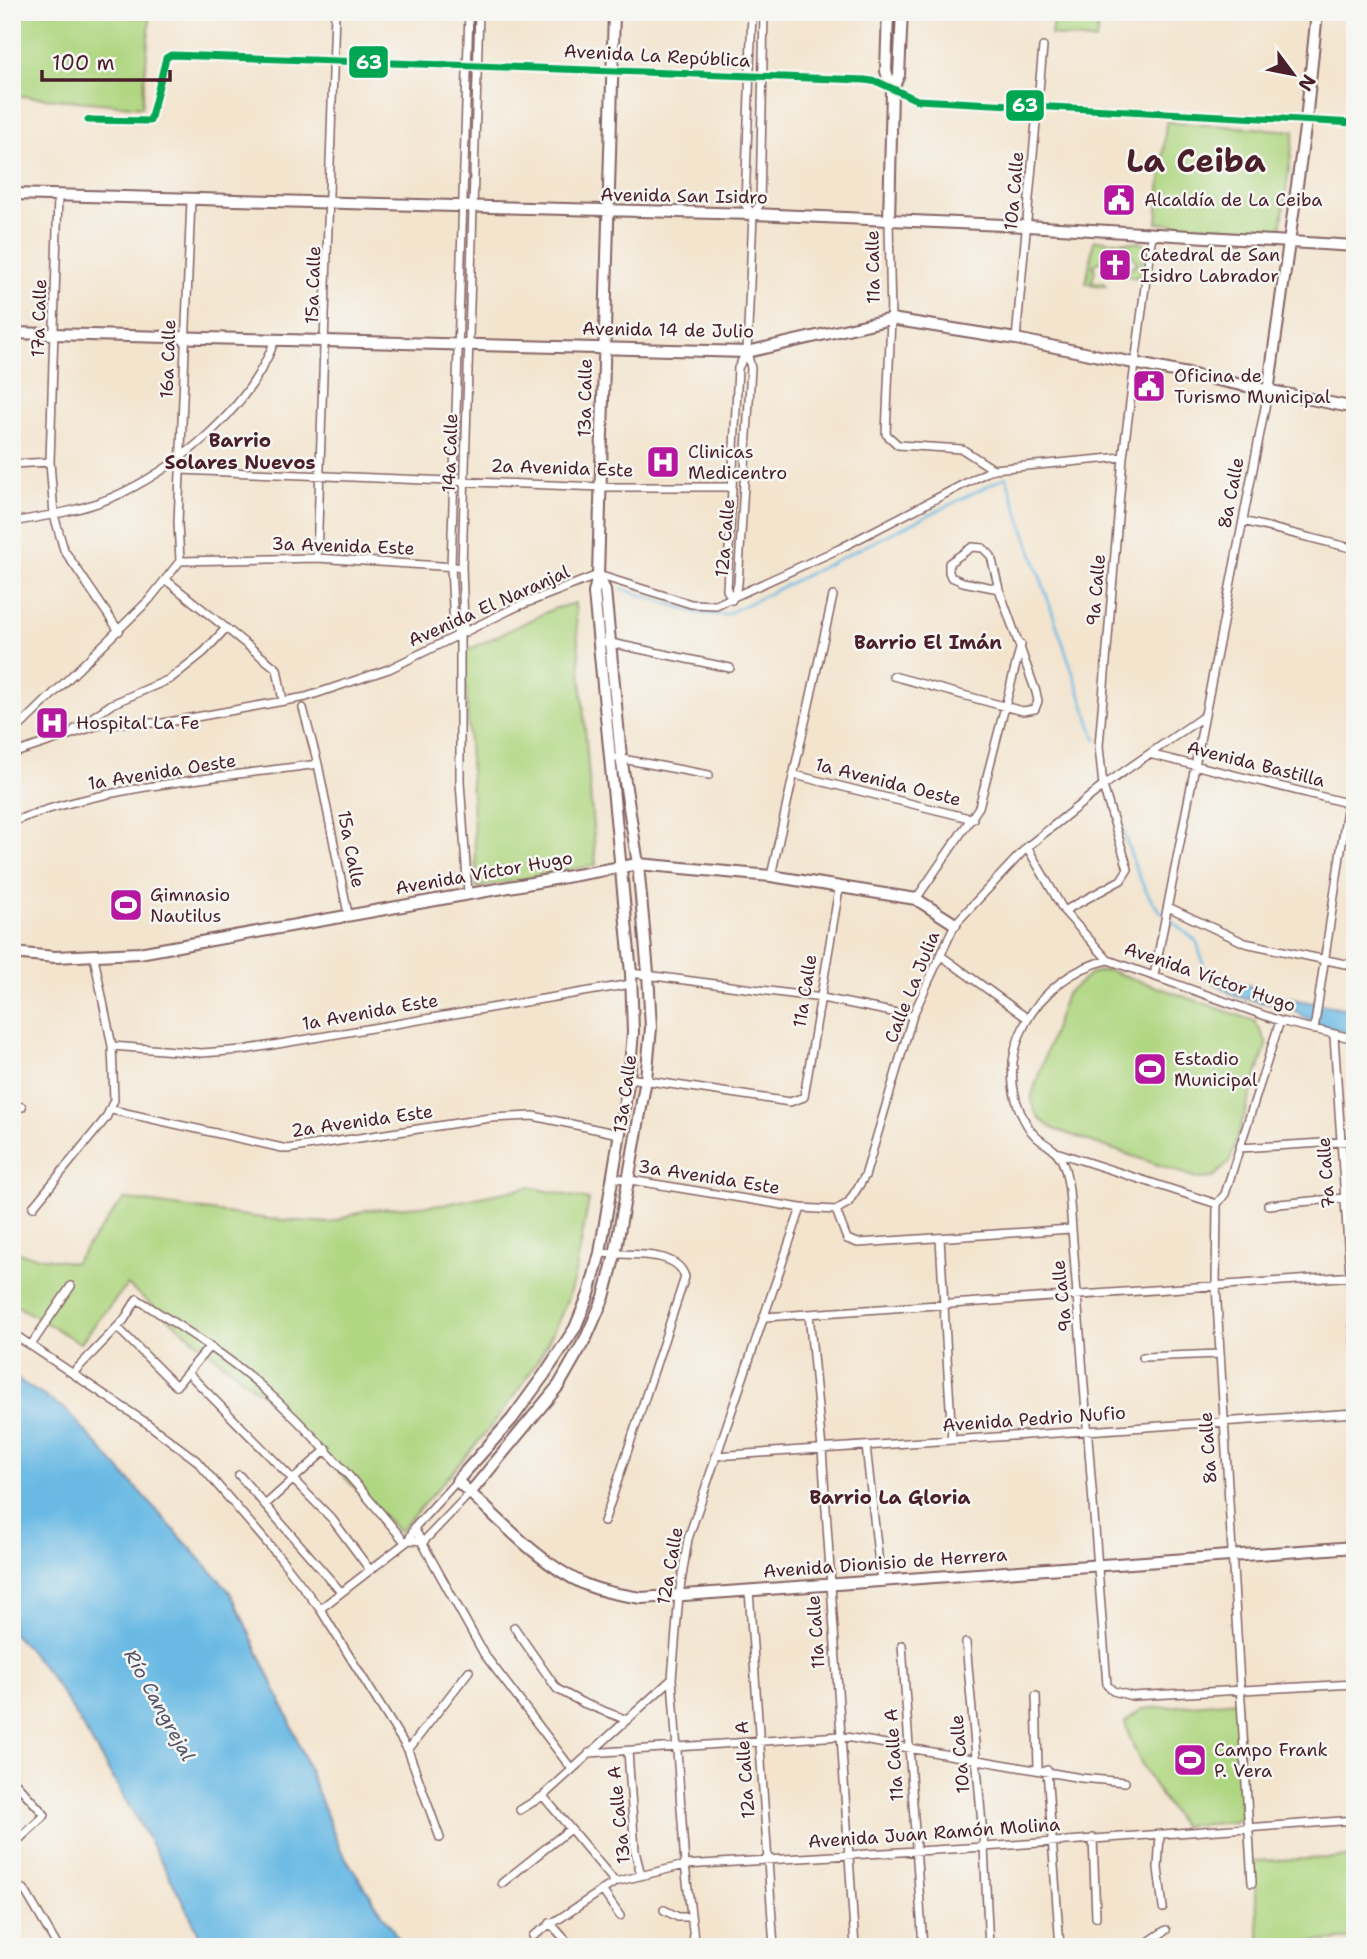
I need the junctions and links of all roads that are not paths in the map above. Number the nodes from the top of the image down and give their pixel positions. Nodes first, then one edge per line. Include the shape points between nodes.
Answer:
1 (335, 12) edge
2 (469, 12) edge
3 (480, 12) edge
4 (614, 12) edge
5 (752, 12) edge
6 (764, 12) edge
7 (888, 12) edge
8 (902, 12) edge
9 (1317, 12) edge
10 (1043, 47) dead end
11 (334, 63) junction
12 (466, 64) junction
13 (476, 64) junction
14 (613, 69) junction
15 (751, 76) junction
16 (762, 77) junction
17 (892, 90) junction
18 (1038, 106) junction
19 (88, 120) dead end
20 (1306, 121) junction
21 (1355, 122) edge
22 (12, 194) edge
23 (58, 196) junction
24 (191, 200) junction
25 (331, 203) junction
26 (467, 206) junction
27 (608, 211) junction
28 (753, 214) junction
29 (890, 220) junction
30 (1027, 226) junction
31 (1152, 233) junction
32 (1290, 242) junction
33 (1355, 246) edge
34 (891, 319) junction
35 (12, 333) edge
36 (55, 334) junction
37 (184, 335) junction
38 (1016, 339) junction
39 (275, 340) junction
40 (327, 342) junction
41 (463, 343) junction
42 (603, 348) junction
43 (747, 352) junction
44 (1137, 366) junction
45 (1268, 392) junction
46 (1355, 408) edge
47 (1124, 457) junction
48 (181, 459) junction
49 (50, 462) junction
50 (12, 464) edge
51 (993, 469) junction
52 (180, 470) junction
53 (320, 476) junction
54 (455, 480) junction
55 (465, 481) junction
56 (601, 486) junction
57 (732, 487) junction
58 (54, 515) junction
59 (1243, 521) junction
60 (12, 522) edge
61 (1355, 549) edge
62 (317, 558) junction
63 (180, 561) junction
64 (452, 567) junction
65 (462, 568) junction
66 (598, 575) junction
67 (166, 580) junction
68 (999, 589) junction
69 (833, 596) dead end
70 (732, 600) junction
71 (226, 628) junction
72 (119, 631) junction
73 (460, 635) junction
74 (604, 642) junction
75 (1021, 645) junction
76 (730, 668) dead end
77 (893, 676) dead end
78 (283, 701) junction
79 (1007, 707) junction
80 (303, 708) dead end
81 (1204, 716) junction
82 (12, 734) edge
83 (68, 734) junction
84 (12, 754) edge
85 (1149, 754) junction
86 (1355, 755) edge
87 (616, 758) junction
88 (318, 764) junction
89 (1195, 765) junction
90 (709, 775) dead end
91 (795, 775) junction
92 (1103, 786) junction
93 (1351, 804) edge
94 (973, 819) junction
95 (12, 822) edge
96 (1027, 847) junction
97 (638, 864) junction
98 (622, 866) junction
99 (771, 876) junction
100 (839, 889) junction
101 (468, 893) junction
102 (916, 899) junction
103 (1168, 907) junction
104 (1065, 911) junction
105 (348, 914) junction
106 (955, 924) junction
107 (12, 953) edge
108 (940, 955) junction
109 (94, 957) junction
110 (1108, 960) junction
111 (1323, 962) junction
112 (1355, 966) edge
113 (648, 973) junction
114 (1154, 976) junction
115 (631, 978) junction
116 (822, 998) junction
117 (908, 1015) dead end
118 (1027, 1018) junction
119 (1280, 1021) junction
120 (1314, 1030) junction
121 (1334, 1036) junction
122 (1355, 1039) edge
123 (112, 1046) junction
124 (629, 1078) junction
125 (646, 1079) junction
126 (12, 1105) edge
127 (22, 1107) dead end
128 (112, 1110) junction
129 (619, 1134) junction
130 (1355, 1140) edge
131 (1340, 1142) junction
132 (1240, 1148) junction
133 (1056, 1152) junction
134 (612, 1177) junction
135 (630, 1180) junction
136 (1344, 1198) junction
137 (1217, 1204) junction
138 (1268, 1205) dead end
139 (33, 1207) dead end
140 (801, 1208) junction
141 (836, 1210) junction
142 (1071, 1229) junction
143 (940, 1239) junction
144 (600, 1253) junction
145 (615, 1255) junction
146 (1352, 1276) edge
147 (71, 1286) dead end
148 (1216, 1286) junction
149 (1079, 1296) junction
150 (946, 1305) junction
151 (810, 1314) junction
152 (765, 1317) junction
153 (117, 1327) junction
154 (12, 1333) edge
155 (31, 1345) junction
156 (210, 1346) junction
157 (1355, 1349) edge
158 (1220, 1354) junction
159 (1143, 1357) dead end
160 (73, 1373) junction
161 (188, 1373) junction
162 (544, 1375) junction
163 (559, 1385) junction
164 (1355, 1413) edge
165 (1224, 1422) junction
166 (1090, 1431) junction
167 (952, 1440) junction
168 (866, 1446) junction
169 (327, 1449) junction
170 (822, 1449) junction
171 (715, 1457) junction
172 (239, 1475) dead end
173 (293, 1480) junction
174 (457, 1481) junction
175 (470, 1493) junction
176 (265, 1505) junction
177 (604, 1522) dead end
178 (414, 1528) junction
179 (407, 1541) junction
180 (424, 1541) junction
181 (1355, 1547) edge
182 (1234, 1556) junction
183 (1097, 1566) junction
184 (370, 1570) junction
185 (881, 1582) junction
186 (830, 1586) junction
187 (749, 1590) junction
188 (341, 1592) junction
189 (679, 1595) junction
190 (320, 1609) junction
191 (513, 1627) dead end
192 (966, 1643) dead end
193 (902, 1645) dead end
194 (469, 1671) dead end
195 (672, 1679) junction
196 (1355, 1684) edge
197 (1242, 1692) junction
198 (1037, 1696) dead end
199 (627, 1720) junction
200 (840, 1736) junction
201 (758, 1739) junction
202 (677, 1746) junction
203 (908, 1747) junction
204 (408, 1750) junction
205 (628, 1751) junction
206 (589, 1752) junction
207 (976, 1757) junction
208 (571, 1768) junction
209 (1038, 1768) junction
210 (1047, 1770) junction
211 (12, 1779) edge
212 (1125, 1782) dead end
213 (543, 1796) junction
214 (520, 1810) dead end
215 (1355, 1820) edge
216 (1251, 1828) junction
217 (570, 1829) junction
218 (1160, 1834) junction
219 (440, 1838) dead end
220 (1093, 1838) junction
221 (1051, 1841) junction
222 (12, 1846) edge
223 (984, 1847) junction
224 (916, 1850) junction
225 (849, 1855) junction
226 (766, 1860) junction
227 (685, 1865) junction
228 (641, 1875) junction
229 (615, 1882) junction
230 (502, 1883) dead end
231 (1252, 1883) dead end
232 (24, 1889) dead end
233 (602, 1890) junction
234 (1163, 1908) dead end
235 (664, 1910) dead end
236 (620, 1916) dead end
237 (691, 1917) junction
238 (1096, 1917) dead end
239 (550, 1923) junction
240 (1166, 1930) dead end
241 (533, 1936) dead end
242 (58, 1947) edge
243 (572, 1947) edge
244 (695, 1947) edge
245 (774, 1947) edge
246 (855, 1947) edge
247 (923, 1947) edge
248 (989, 1947) edge
249 (1060, 1947) edge
250 (1141, 1947) edge

1 - 11 street, 15a Calle
2 - 12 street, 14a Calle
3 - 13 street, 14a Calle
4 - 14 street, 13a Calle
5 - 15 street, 12a Calle
6 - 16 street, 12a Calle
7 - 17 street via 886,71
8 - 17 street via 899,75
9 - 20 street, 8a Calle
10 - 18 street, 10a Calle
11 - 12 street, Avenida La República
11 - 19 street, Avenida La República via 168,56 150,121
11 - 25 street, 15a Calle
12 - 13 street, Avenida La República
12 - 26 street, 14a Calle
13 - 14 street, Avenida La República
13 - 26 street, 14a Calle
14 - 15 street, Avenida La República
14 - 27 street, 13a Calle
15 - 16 street, Avenida La República
15 - 28 street, 12a Calle via 745,204
16 - 17 street, Avenida La República via 865,80
16 - 28 street, 12a Calle via 760,204
17 - 18 street, Avenida La República via 917,100
17 - 29 street, 11a Calle
18 - 20 street, Avenida La República
18 - 30 street, 10a Calle
20 - 21 street, Avenida La República
20 - 32 street, 8a Calle
22 - 23 street, Avenida San Isidro
23 - 24 street, Avenida San Isidro
23 - 36 street, 17a Calle
24 - 25 street, Avenida San Isidro
24 - 37 street, 16a Calle
25 - 26 street, Avenida San Isidro
25 - 40 street, 15a Calle
26 - 27 street, Avenida San Isidro
26 - 41 street, 14a Calle
27 - 28 street, Avenida San Isidro
27 - 42 street, 13a Calle
28 - 29 street, Avenida San Isidro
28 - 43 street, 12a Calle
29 - 30 street, Avenida San Isidro
29 - 34 street, 11a Calle
30 - 31 street, Avenida San Isidro
30 - 38 street, 10a Calle
31 - 32 street, Avenida San Isidro
31 - 44 street, 9a Calle
32 - 33 street, Avenida San Isidro
32 - 45 street, 8a Calle
34 - 38 street, Avenida 14 de Julio
34 - 43 street, Avenida 14 de Julio
34 - 51 street, 11a Calle via 886,434 892,442 962,449
35 - 36 street, Avenida 14 de Julio
36 - 37 street, Avenida 14 de Julio
36 - 49 street, 17a Calle
37 - 39 street, Avenida 14 de Julio
37 - 48 street, 16a Calle
38 - 44 street, Avenida 14 de Julio
39 - 40 street, Avenida 14 de Julio
39 - 48 street via 268,358 233,407
40 - 41 street, Avenida 14 de Julio
40 - 53 street, 15a Calle
41 - 42 street, Avenida 14 de Julio
41 - 54 street
41 - 55 street, 14a Calle
42 - 43 street, Avenida 14 de Julio
42 - 56 street, 13a Calle
43 - 57 street, 12a Calle via 738,368
43 - 70 street, 12a Calle via 751,368 746,488 738,584
44 - 45 street, Avenida 14 de Julio
44 - 47 street, 9a Calle
45 - 46 street, Avenida 14 de Julio
45 - 59 street, 8a Calle
47 - 51 street, Avenida El Naranjal
47 - 92 street, 9a Calle via 1099,746
48 - 52 street, 16a Calle
48 - 58 street via 120,494
49 - 50 street
49 - 58 street, 17a Calle
51 - 70 street, Avenida El Naranjal
52 - 53 street, 2a Avenida Este
52 - 63 street, 16a Calle
53 - 54 street, 2a Avenida Este
53 - 62 street, 15a Calle
54 - 55 street, 2a Avenida Este
54 - 64 street
55 - 56 street, 2a Avenida Este
55 - 65 street, 14a Calle
56 - 57 street, 2a Avenida Este
56 - 66 street, 13a Calle
57 - 70 street, 12a Calle via 727,590
58 - 60 street
58 - 72 street, 17a Calle via 64,550
59 - 61 street
59 - 81 street, 8a Calle
62 - 63 street, 3a Avenida Este
62 - 64 street, 3a Avenida Este
63 - 67 street
64 - 65 street, 3a Avenida Este
64 - 73 street via 454,627
65 - 73 street, 14a Calle via 464,625
66 - 70 street, Avenida El Naranjal via 691,604
66 - 73 street, Avenida El Naranjal
66 - 74 street, 13a Calle via 605,590
67 - 71 street
67 - 72 street
68 - 68 street via 991,556 983,548 972,547 950,563 949,572 956,580
68 - 75 street
69 - 91 street
71 - 78 street via 277,669
71 - 83 street via 170,679 112,704
72 - 82 street
73 - 78 street, Avenida El Naranjal via 388,669
73 - 101 street, 14a Calle via 460,782
74 - 76 street
74 - 87 street, 13a Calle
75 - 79 street
75 - 79 street via 1038,705 1023,711
77 - 79 street
78 - 83 street, Avenida El Naranjal via 163,723 105,723
79 - 94 street
80 - 88 street, 15a Calle
81 - 85 street, Calle La Julia
81 - 89 street, 8a Calle
83 - 84 street, Avenida El Naranjal
85 - 89 street, Avenida Bastilla
85 - 92 street, Calle La Julia
86 - 93 street
87 - 90 street
87 - 97 street, 13a Calle
87 - 98 street, 13a Calle
88 - 95 street, 1a Avenida Oeste via 109,796
88 - 105 street, 15a Calle
89 - 93 street, Avenida Bastilla
89 - 103 street, 8a Calle
91 - 94 street, 1a Avenida Oeste
91 - 99 street
92 - 96 street, Calle La Julia
92 - 104 street, 9a Calle via 1128,869 1121,880
93 - 111 street
94 - 102 street
96 - 104 street, Avenida Víctor Hugo
96 - 106 street, Calle La Julia
97 - 98 street, Avenida Víctor Hugo
97 - 99 street, Avenida Víctor Hugo
97 - 113 street, 13a Calle
98 - 101 street, Avenida Víctor Hugo
98 - 115 street, 13a Calle
99 - 100 street, Avenida Víctor Hugo
100 - 102 street, Avenida Víctor Hugo
100 - 116 street, 11a Calle
101 - 105 street, Avenida Víctor Hugo
102 - 106 street, Avenida Víctor Hugo
103 - 111 street via 1245,943
103 - 114 street, 8a Calle
104 - 110 street, Avenida Víctor Hugo
105 - 109 street, Avenida Víctor Hugo via 139,953
106 - 108 street, Calle La Julia
107 - 109 street, Avenida Víctor Hugo
108 - 118 street
108 - 141 street, Calle La Julia via 914,1015 865,1176 848,1203
109 - 123 street
110 - 114 street, Avenida Víctor Hugo
110 - 118 street via 1085,965 1064,977
111 - 112 street
111 - 120 street
113 - 115 street, 1a Avenida Este
113 - 116 street, 1a Avenida Este
113 - 125 street, 13a Calle
114 - 119 street, Avenida Víctor Hugo
115 - 123 street, 1a Avenida Este via 243,1050 201,1053
115 - 124 street, 13a Calle
116 - 117 street, 1a Avenida Este
116 - 125 street, 11a Calle via 804,1097 790,1102
118 - 133 street via 1013,1069 1017,1100 1026,1125
119 - 120 street, Avenida Víctor Hugo
119 - 132 street, 8a Calle
120 - 121 street, Avenida Víctor Hugo
121 - 122 street, Avenida Víctor Hugo
121 - 131 street, 7a Calle
123 - 128 street
124 - 125 street
124 - 129 street, 13a Calle
125 - 135 street, 13a Calle
126 - 127 street
128 - 129 street, 2a Avenida Este via 288,1149 490,1118 533,1116
128 - 139 street
129 - 134 street, 13a Calle
130 - 131 street
131 - 132 street
131 - 136 street, 7a Calle
132 - 137 street, 8a Calle via 1225,1194
133 - 137 street
133 - 142 street, 9a Calle via 1066,1171
134 - 135 street, 3a Avenida Este
134 - 144 street, 13a Calle
135 - 140 street, 3a Avenida Este
135 - 145 street, 13a Calle
136 - 138 street
136 - 146 street, 7a Calle
137 - 148 street, 8a Calle
140 - 141 street
140 - 152 street, 12a Calle
141 - 143 street via 847,1239 858,1243
142 - 143 street
142 - 149 street, 9a Calle
143 - 150 street
144 - 145 street
144 - 162 street, 13a Calle via 575,1328
145 - 163 street, 13a Calle via 604,1297
145 - 177 street via 670,1259 683,1269 684,1286
146 - 148 street
146 - 157 street, 7a Calle
147 - 155 street
148 - 149 street
148 - 158 street, 8a Calle
149 - 150 street
149 - 166 street, 9a Calle
150 - 151 street
150 - 167 street
151 - 152 street
151 - 170 street, 11a Calle
152 - 171 street, 12a Calle
153 - 156 street via 137,1300
153 - 160 street
153 - 161 street via 176,1386
154 - 155 street
155 - 160 street
156 - 161 street
156 - 169 street via 259,1384
158 - 159 street
158 - 165 street, 8a Calle
160 - 190 street via 196,1460
161 - 173 street
162 - 163 street
162 - 174 street, 13a Calle
163 - 175 street, 13a Calle
164 - 165 street, Avenida Pedrio Nufio
165 - 166 street, Avenida Pedrio Nufio
165 - 182 street, 8a Calle
166 - 167 street, Avenida Pedrio Nufio
166 - 183 street, 9a Calle
167 - 168 street, Avenida Pedrio Nufio
168 - 170 street, Avenida Pedrio Nufio
168 - 185 street
169 - 173 street
169 - 179 street
170 - 171 street, Avenida Pedrio Nufio
170 - 186 street, 11a Calle
171 - 189 street, 12a Calle via 688,1539
172 - 176 street
173 - 176 street
173 - 184 street via 332,1519
174 - 175 street, Avenida Dionisio de Herrera
174 - 178 street, 13a Calle
175 - 180 street, 13a Calle
175 - 189 street, Avenida Dionisio de Herrera via 545,1559 582,1583 642,1598
176 - 188 street
178 - 179 street, 13a Calle
178 - 180 street
179 - 180 street
179 - 184 street, 13a Calle
180 - 208 street via 484,1654
181 - 182 street, Avenida Dionisio de Herrera
182 - 183 street, Avenida Dionisio de Herrera
182 - 197 street, 8a Calle
183 - 185 street, Avenida Dionisio de Herrera
183 - 197 street, 9a Calle via 1104,1676 1113,1691 1132,1696
184 - 188 street, 13a Calle
185 - 186 street, Avenida Dionisio de Herrera
186 - 187 street, Avenida Dionisio de Herrera
186 - 200 street, 11a Calle
187 - 189 street, Avenida Dionisio de Herrera
187 - 201 street, 12a Calle A
188 - 190 street, 13a Calle
189 - 195 street, 12a Calle
190 - 204 street
191 - 199 street via 557,1689
192 - 207 street, 10a Calle
193 - 203 street, 11a Calle A
194 - 204 street
195 - 199 street
195 - 202 street, 12a Calle
196 - 197 street
197 - 216 street, 8a Calle
198 - 209 street
199 - 206 street
200 - 201 street
200 - 203 street
200 - 225 street, 11a Calle
201 - 202 street
201 - 226 street, 12a Calle A
202 - 205 street
202 - 227 street, 12a Calle
203 - 207 street
203 - 224 street, 11a Calle A
204 - 219 street
205 - 206 street
205 - 228 street, 13a Calle A
206 - 208 street
207 - 209 street
207 - 223 street, 10a Calle
208 - 213 street
209 - 210 street
210 - 212 street
210 - 221 street
211 - 222 street via 46,1815
213 - 214 street
213 - 217 street
215 - 216 street, Avenida Juan Ramón Molina
216 - 218 street, Avenida Juan Ramón Molina
216 - 231 street, 8a Calle
217 - 229 street
217 - 230 street
218 - 220 street, Avenida Juan Ramón Molina
218 - 234 street
220 - 221 street, Avenida Juan Ramón Molina
220 - 238 street
221 - 223 street, Avenida Juan Ramón Molina
221 - 249 street
223 - 224 street, Avenida Juan Ramón Molina
223 - 248 street, 10a Calle
224 - 225 street, Avenida Juan Ramón Molina
224 - 247 street, 11a Calle A
225 - 226 street, Avenida Juan Ramón Molina
225 - 246 street, 11a Calle
226 - 227 street, Avenida Juan Ramón Molina
226 - 245 street, 12a Calle A
227 - 228 street, Avenida Juan Ramón Molina
227 - 237 street, 12a Calle
228 - 229 street, Avenida Juan Ramón Molina
229 - 233 street, Avenida Juan Ramón Molina
232 - 242 street
233 - 236 street
233 - 239 street, Avenida Juan Ramón Molina
235 - 237 street
237 - 244 street, 12a Calle
239 - 241 street, Avenida Juan Ramón Molina
239 - 243 street
240 - 250 street

